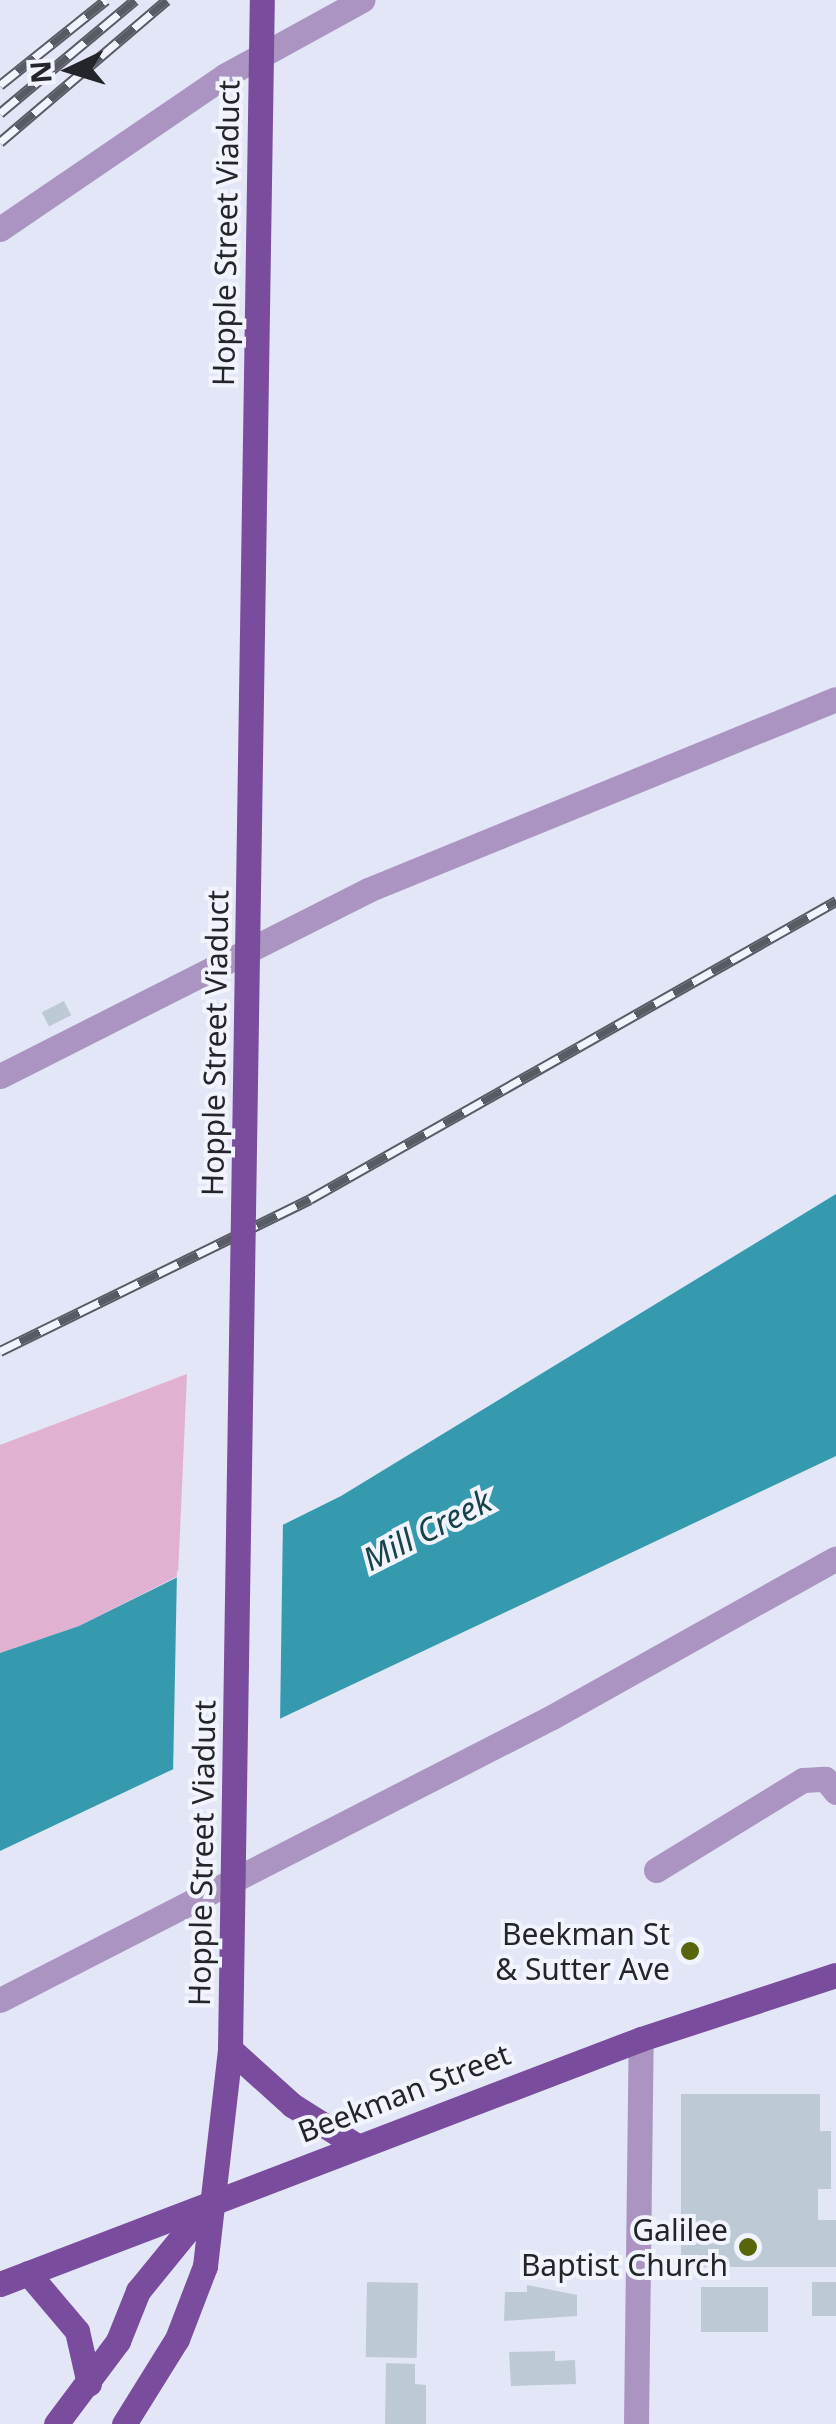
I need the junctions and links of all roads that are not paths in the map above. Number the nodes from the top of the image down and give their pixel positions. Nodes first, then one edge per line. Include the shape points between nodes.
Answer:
1 (262, 0) edge
2 (362, 0) edge
3 (0, 229) edge
4 (836, 699) edge
5 (0, 1076) edge
6 (836, 1558) edge
7 (836, 1792) edge
8 (656, 1870) dead end
9 (836, 1975) edge
10 (0, 2000) edge
11 (641, 2039) junction
12 (230, 2049) junction
13 (357, 2146) junction
14 (212, 2200) junction
15 (28, 2273) junction
16 (0, 2284) edge
17 (90, 2384) junction
18 (56, 2424) edge
19 (124, 2424) edge
20 (636, 2424) edge

1 - 12 main road, Hopple Street Viaduct, bridge
2 - 3 street via 224,76
4 - 5 street via 368,890
6 - 10 street via 552,1717
7 - 8 street via 824,1779 802,1780
9 - 11 main road, Beekman Street
11 - 13 main road, Beekman Street
11 - 20 street
12 - 13 main road via 256,2076
12 - 14 main road, Hopple Street Viaduct
13 - 14 main road, Beekman Street
14 - 15 main road, Beekman Street
14 - 17 main road via 138,2291
14 - 19 main road, Hopple Street Viaduct via 205,2266 177,2339
15 - 16 main road, Beekman Street
15 - 17 main road via 77,2332
17 - 18 main road

